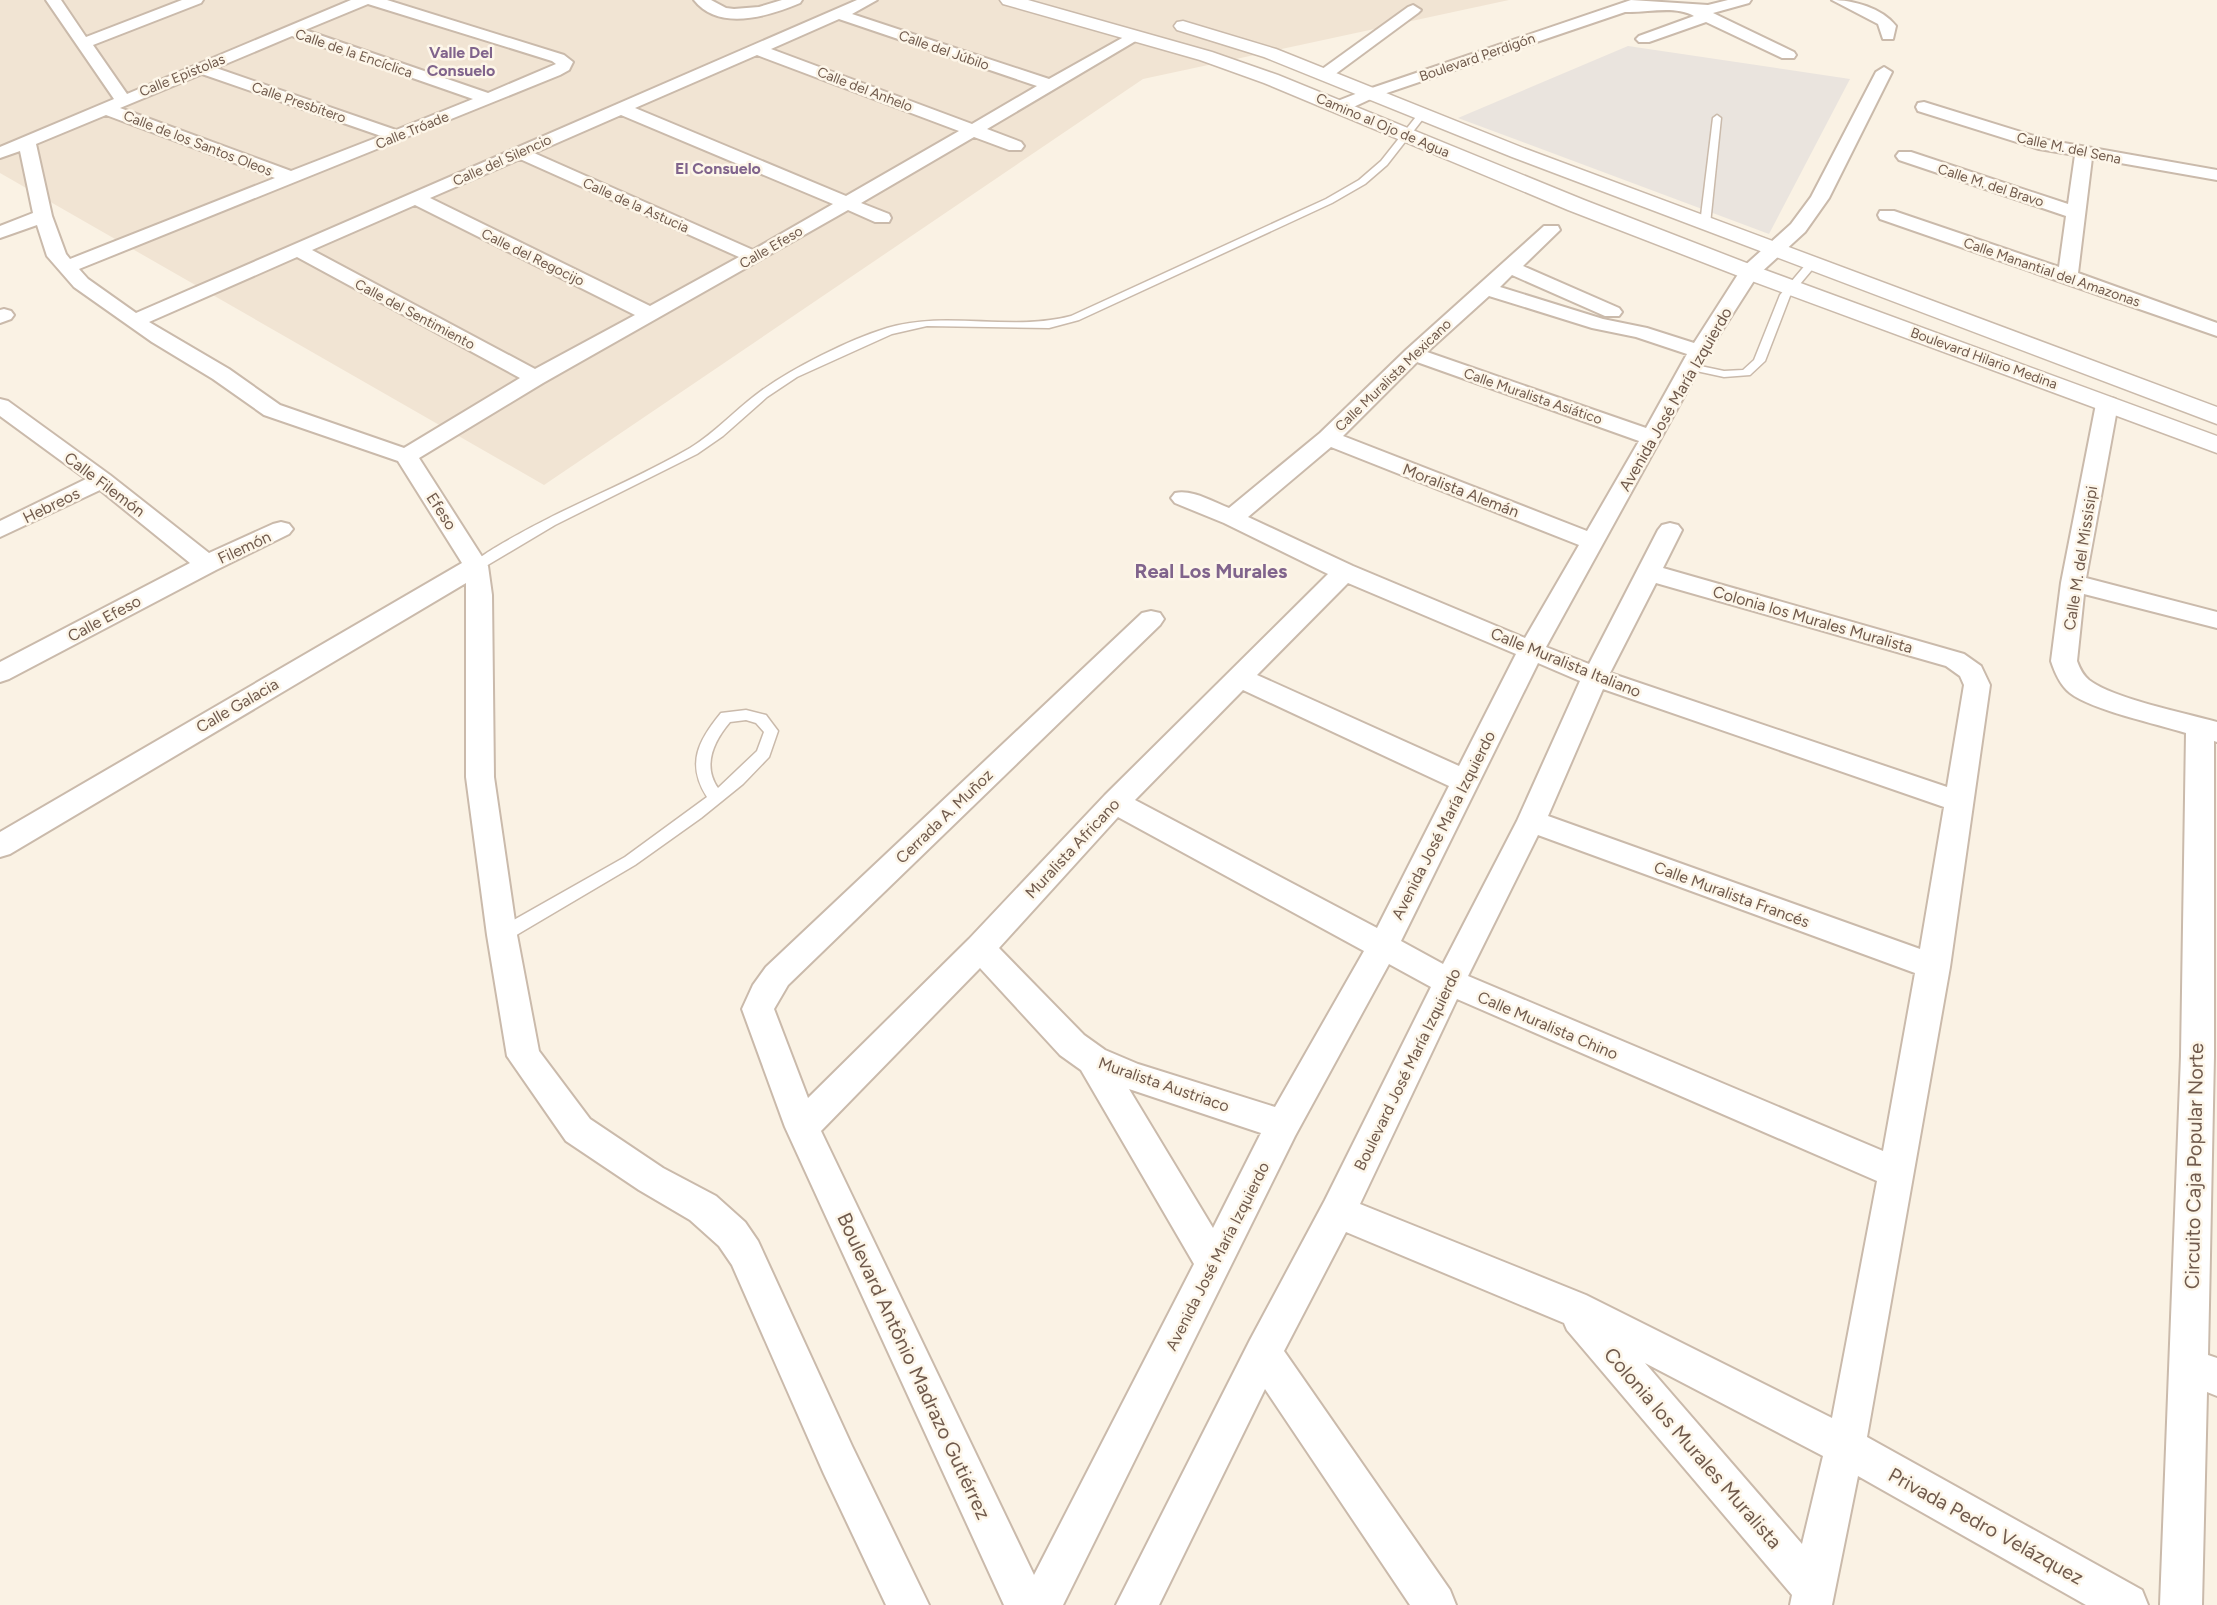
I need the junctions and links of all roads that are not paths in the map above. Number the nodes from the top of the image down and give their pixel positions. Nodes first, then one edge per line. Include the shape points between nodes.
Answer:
1 (53, 0) edge
2 (196, 0) edge
3 (364, 0) edge
4 (372, 0) edge
5 (701, 0) edge
6 (795, 0) edge
7 (870, 0) edge
8 (1009, 0) edge
9 (1646, 0) edge
10 (1744, 0) edge
11 (1839, 0) edge
12 (1613, 9) junction
13 (1692, 9) junction
14 (1413, 10) dead end
15 (838, 14) junction
16 (1707, 16) junction
17 (1161, 20) dead end
18 (289, 30) junction
19 (1136, 36) junction
20 (1888, 36) dead end
21 (1644, 39) dead end
22 (84, 43) junction
23 (756, 49) junction
24 (1788, 55) dead end
25 (201, 68) junction
26 (1884, 72) dead end
27 (1324, 75) junction
28 (1050, 85) junction
29 (1369, 94) junction
30 (488, 99) junction
31 (123, 100) junction
32 (1341, 106) junction
33 (1924, 106) dead end
34 (104, 108) junction
35 (620, 108) junction
36 (1422, 116) junction
37 (1717, 118) dead end
38 (974, 130) junction
39 (1405, 134) junction
40 (398, 136) junction
41 (27, 141) junction
42 (1014, 146) dead end
43 (518, 152) junction
44 (2084, 152) junction
45 (0, 153) edge
46 (1905, 156) dead end
47 (2217, 175) edge
48 (292, 178) junction
49 (415, 198) junction
50 (846, 203) junction
51 (2076, 213) junction
52 (1887, 215) dead end
53 (43, 216) junction
54 (882, 218) dead end
55 (1705, 224) junction
56 (1551, 230) dead end
57 (0, 232) edge
58 (296, 249) junction
59 (1775, 251) junction
60 (754, 257) junction
61 (1811, 265) junction
62 (66, 267) junction
63 (1509, 267) junction
64 (1749, 272) junction
65 (2068, 276) junction
66 (1790, 287) junction
67 (1484, 288) junction
68 (651, 315) junction
69 (134, 321) junction
70 (2217, 330) edge
71 (1640, 332) junction
72 (1413, 354) junction
73 (1695, 359) junction
74 (535, 378) junction
75 (2107, 404) junction
76 (2, 410) edge
77 (2217, 416) edge
78 (1328, 438) junction
79 (1652, 438) junction
80 (2217, 445) edge
81 (406, 456) junction
82 (102, 480) junction
83 (1183, 498) dead end
84 (1232, 518) junction
85 (281, 529) dead end
86 (0, 530) edge
87 (1670, 530) dead end
88 (1594, 542) junction
89 (207, 564) junction
90 (476, 566) junction
91 (1344, 572) junction
92 (1647, 572) junction
93 (2073, 583) junction
94 (1151, 619) dead end
95 (2217, 620) edge
96 (1532, 649) junction
97 (0, 673) edge
98 (1239, 677) junction
99 (1595, 677) junction
100 (2209, 729) edge
101 (1465, 781) junction
102 (716, 798) junction
103 (1115, 802) junction
104 (1960, 802) junction
105 (1531, 821) junction
106 (0, 846) edge
107 (2209, 858) edge
108 (502, 935) junction
109 (1383, 946) junction
110 (980, 948) junction
111 (1934, 967) junction
112 (1449, 982) junction
113 (2207, 1005) edge
114 (762, 1024) joint
115 (1093, 1060) junction
116 (1283, 1125) junction
117 (802, 1127) junction
118 (1896, 1173) junction
119 (2206, 1173) edge
120 (1338, 1212) junction
121 (1213, 1262) junction
122 (1573, 1308) junction
123 (1263, 1353) junction
124 (2203, 1371) edge
125 (1846, 1447) junction
126 (1812, 1596) edge
127 (908, 1605) edge
128 (1026, 1605) edge
129 (1041, 1605) edge
130 (1137, 1605) edge
131 (1435, 1605) edge
132 (2127, 1605) edge
133 (2181, 1605) edge

1 - 22 street
2 - 22 street
3 - 18 street, Calle Epistolas
4 - 30 street, Calle Tróade via 565,62 554,72
5 - 6 street via 723,11 741,13
7 - 15 street, Calle del Silencio
8 - 19 street, Camino al Ojo de Agua
9 - 12 street, Boulevard Perdigón
10 - 13 street, Boulevard Perdigón via 1719,9
11 - 20 street via 1883,21 1888,26
12 - 13 street, Boulevard Perdigón via 1656,4
12 - 29 street, Boulevard Perdigón
13 - 16 street
14 - 27 street
15 - 23 street, Calle del Silencio
15 - 28 street, Calle del Júbilo
16 - 21 street
16 - 24 street
17 - 27 street, Camino al Ojo de Agua via 1270,53
18 - 25 street, Calle Epistolas
18 - 30 street, Calle de la Encíclica
19 - 28 street, Calle Efeso
19 - 32 street, Camino al Ojo de Agua via 1206,56
22 - 31 street
23 - 35 street, Calle del Silencio
23 - 38 street, Calle del Anhelo
25 - 31 street, Calle Epistolas
25 - 40 street, Calle Presbítero
26 - 59 street, Avenida José María Izquierdo via 1820,198
27 - 29 street, Camino al Ojo de Agua
28 - 38 street, Calle Efeso
29 - 32 street, Boulevard Perdigón
29 - 36 street, Camino al Ojo de Agua
30 - 40 street, Calle Tróade
31 - 34 street, Calle Epistolas
32 - 39 street, Camino al Ojo de Agua
33 - 44 street, Calle M. del Sena via 2016,137
34 - 41 street, Calle Epistolas
34 - 48 street, Calle de los Santos Oleos
35 - 43 street, Calle del Silencio
35 - 50 street
36 - 39 lane
36 - 55 street, Camino al Ojo de Agua
37 - 55 lane
38 - 42 street, Calle del Anhelo
38 - 50 street, Calle Efeso
39 - 64 street, Camino al Ojo de Agua
39 - 90 lane via 1384,163 1337,196 1075,318 1049,325 927,323 889,331 827,358 763,395 693,451 551,522
40 - 48 street, Calle Tróade
41 - 45 street, Calle Epistolas
41 - 53 street
43 - 49 street, Calle del Silencio
43 - 60 street, Calle de la Astucia
44 - 47 street, Calle M. del Sena
44 - 51 street
46 - 51 street, Calle M. del Bravo
48 - 62 street, Calle Tróade
49 - 58 street, Calle del Silencio
49 - 68 street, Calle del Regocijo
50 - 54 street
50 - 60 street, Calle Efeso
51 - 65 street
52 - 65 street, Calle Manantial del Amazonas
53 - 57 street
53 - 62 street via 57,256
55 - 59 street, Camino al Ojo de Agua
56 - 63 street, Calle Muralista Mexicano
58 - 69 street, Calle del Silencio
58 - 74 street, Calle del Sentimiento
59 - 61 street, Boulevard Hilario Medina
59 - 64 street, Avenida José María Izquierdo
60 - 68 street, Calle Efeso
61 - 66 lane
61 - 77 street, Boulevard Hilario Medina
62 - 69 street via 81,283
63 - 67 street, Calle Muralista Mexicano
63 - 71 street via 1614,312
64 - 66 street, Boulevard Hilario Medina
64 - 73 street, Avenida José María Izquierdo
65 - 70 street, Calle Manantial del Amazonas
66 - 73 lane via 1759,361 1746,373 1724,374
66 - 75 street, Boulevard Hilario Medina
67 - 71 street via 1599,324
67 - 72 street, Calle Muralista Mexicano
68 - 74 street, Calle Efeso
69 - 81 street via 272,410
71 - 73 street
72 - 78 street, Calle Muralista Mexicano
72 - 79 street, Calle Muralista Asiático
73 - 79 street, Avenida José María Izquierdo
74 - 81 street, Calle Efeso
75 - 80 street, Boulevard Hilario Medina
75 - 93 street, Calle M. del Missisipi
76 - 82 street, Calle Filemón
78 - 84 street, Calle Muralista Mexicano
78 - 88 street, Moralista Alemán
79 - 88 street, Avenida José María Izquierdo
81 - 90 street, Efeso
82 - 86 street, Hebreos
82 - 89 street, Calle Filemón
83 - 84 street, Calle Muralista Italiano
84 - 91 street, Calle Muralista Italiano
85 - 89 street, Filemón
87 - 92 street, Boulevard José María Izquierdo
88 - 96 street, Avenida José María Izquierdo
89 - 97 street, Calle Efeso
90 - 106 street, Calle Galacia
90 - 108 street via 480,595 480,777
91 - 96 street, Calle Muralista Italiano
91 - 98 street, Muralista Africano
92 - 99 street, Boulevard José María Izquierdo
92 - 104 street, Colonia los Murales Muralista via 1955,660 1968,667 1977,684
93 - 95 street
93 - 100 street, Calle M. del Missisipi via 2064,661 2068,674 2079,686 2098,697
94 - 114 street, Cerrada A. Muñoz via 777,976 758,1009
96 - 99 street, Calle Muralista Italiano
96 - 101 street, Avenida José María Izquierdo
98 - 101 street
98 - 103 street, Muralista Africano
99 - 104 street, Calle Muralista Italiano
99 - 105 street, Boulevard José María Izquierdo
100 - 107 street, Circuito Caja Popular Norte
101 - 109 street, Avenida José María Izquierdo
102 - 102 lane via 703,776 704,757 713,732 726,717 746,715 761,719 771,731 764,753
102 - 108 lane via 630,861
103 - 109 street, Calle Muralista Chino
103 - 110 street, Muralista Africano
104 - 111 street
105 - 111 street, Calle Muralista Francés
105 - 112 street, Boulevard José María Izquierdo
107 - 113 street, Circuito Caja Popular Norte
108 - 127 street via 523,1056 578,1130 703,1208 732,1234 745,1253
109 - 112 street, Calle Muralista Chino
109 - 116 street, Avenida José María Izquierdo
110 - 115 street, Muralista Austriaco via 1072,1045
110 - 117 street, Muralista Africano
111 - 118 street
112 - 118 street, Calle Muralista Chino
112 - 120 street, Boulevard José María Izquierdo
113 - 119 street, Circuito Caja Popular Norte
114 - 117 street, Boulevard Antônio Madrazo Gutiérrez
115 - 116 street, Muralista Austriaco
115 - 121 street
116 - 121 street, Avenida José María Izquierdo
117 - 128 street, Boulevard Antônio Madrazo Gutiérrez
118 - 125 street
119 - 124 street, Circuito Caja Popular Norte
120 - 122 street, Colonia los Murales Muralista
120 - 123 street, Boulevard José María Izquierdo
121 - 129 street, Avenida José María Izquierdo
122 - 125 street, Colonia los Murales Muralista
122 - 126 street, Colonia los Murales Muralista
123 - 130 street, Boulevard José María Izquierdo
123 - 131 street
124 - 133 street, Circuito Caja Popular Norte
125 - 126 street
125 - 132 street, Privada Pedro Velázquez

